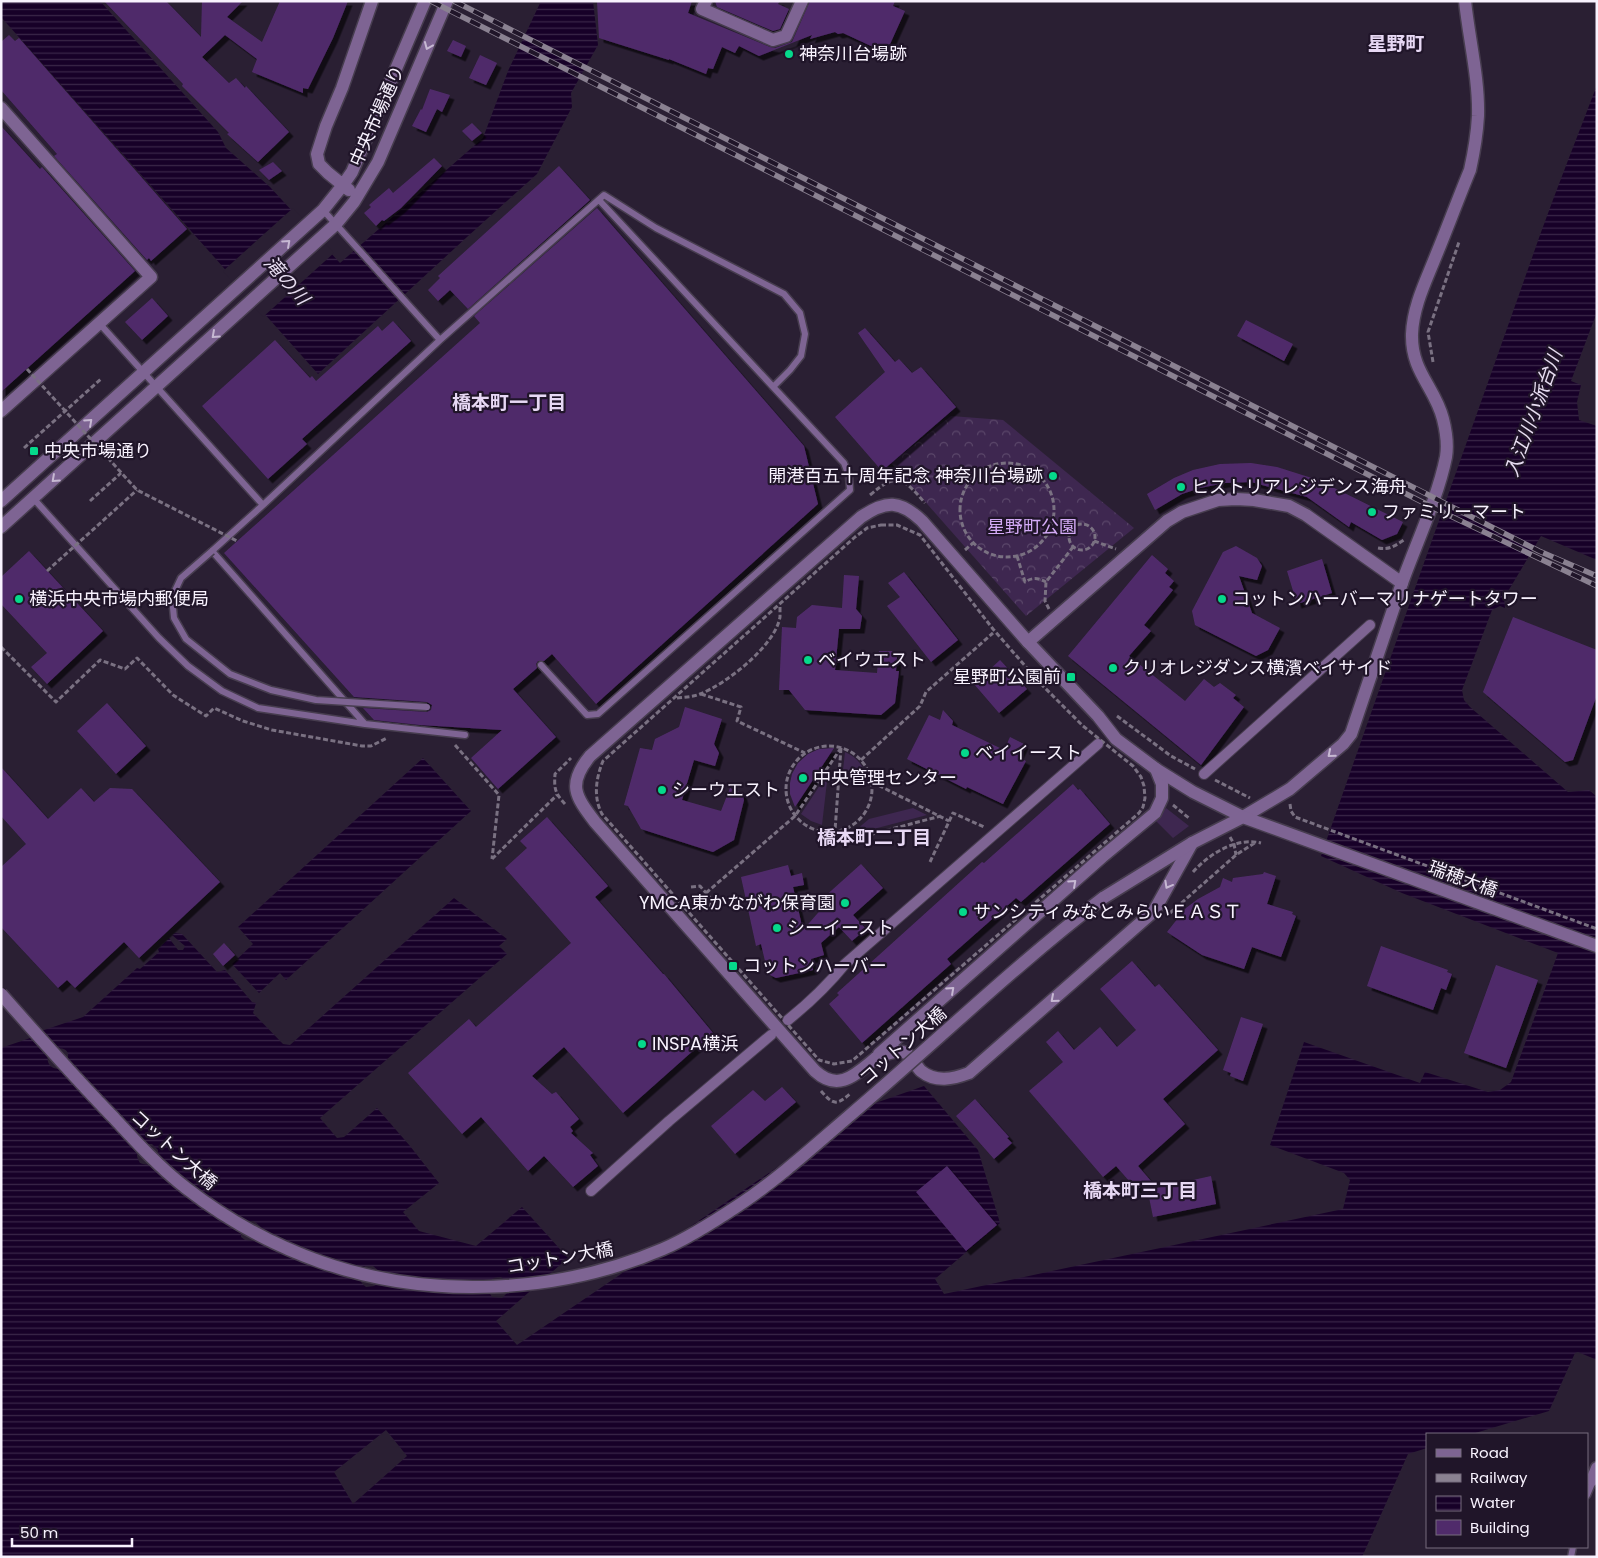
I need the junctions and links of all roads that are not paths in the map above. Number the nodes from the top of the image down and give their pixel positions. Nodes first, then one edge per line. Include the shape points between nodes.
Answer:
1 (372, 1) edge
2 (425, 1) edge
3 (447, 1) edge
4 (706, 1) edge
5 (802, 1) edge
6 (1465, 1) edge
7 (1, 108) edge
8 (343, 185) junction
9 (357, 196) junction
10 (599, 200) junction
11 (323, 210) junction
12 (336, 224) junction
13 (99, 324) junction
14 (440, 340) junction
15 (143, 373) junction
16 (773, 386) junction
17 (156, 388) junction
18 (1, 411) edge
19 (33, 498) junction
20 (1, 501) edge
21 (263, 505) junction
22 (1, 527) edge
23 (212, 551) junction
24 (1402, 583) junction
25 (1370, 625) dead end
26 (1028, 642) junction
27 (541, 665) dead end
28 (428, 707) dead end
29 (365, 724) junction
30 (466, 735) dead end
31 (1098, 744) dead end
32 (1156, 769) junction
33 (1204, 774) road end
34 (1243, 817) junction
35 (1192, 842) junction
36 (1597, 946) edge
37 (1, 994) edge
38 (788, 1020) dead end
39 (912, 1025) junction
40 (771, 1035) dead end
41 (907, 1054) junction
42 (876, 1058) junction
43 (591, 1190) dead end
44 (1595, 1477) edge
45 (1588, 1493) edge

1 - 8 street via 317,154 319,164
2 - 8 street, 中央市場通り via 364,146
3 -> 9 street, 中央市場通り via 378,162
4 - 5 street via 702,9 773,40 786,36
6 - 24 street, コットン大橋 via 1476,78 1478,116 1475,150 1416,306 1412,334 1418,369 1443,418 1446,456
7 - 13 street via 151,277
8 - 9 street
8 - 11 street, 中央市場通り
9 - 12 street, 中央市場通り
10 - 14 lane
10 - 16 lane
10 - 16 lane via 604,196 656,228 784,294 800,313 805,334 801,356
11 - 12 lane
15 -> 11 street, 中央市場通り
12 - 14 lane
12 -> 17 street, 中央市場通り
13 - 15 lane
13 - 18 street
14 - 21 lane
15 - 17 lane
20 -> 15 street
16 - 27 lane via 844,463 850,490 598,714 587,715
17 -> 19 street
17 - 21 lane
19 - 22 street
19 - 29 lane via 160,638 188,666 222,691 258,708
21 - 23 lane
23 - 28 lane, bridge via 181,578 172,597 174,618 186,639 230,674 271,690 316,700
23 - 29 lane
24 - 26 street via 1298,510 1254,500 1218,500 1182,512 1123,549 1049,614
24 -> 34 street, コットン大橋 via 1351,734 1290,789
25 - 33 street
26 - 32 street, 瑞穂大橋 via 1116,738
26 - 42 street, 瑞穂大橋 via 916,516 901,506 881,506 861,517 590,756 577,775 580,800 595,822 815,1071 828,1080 844,1080 853,1077
29 - 30 lane
31 - 38 street via 845,964 819,994
32 - 34 street, 瑞穂大橋
39 -> 32 street, 瑞穂大橋 via 1155,813 1162,798 1162,784
34 - 35 street, コットン大橋
34 - 36 street, 瑞穂大橋
35 - 37 street, コットン大橋, bridge via 1103,898 1055,936 789,1167 740,1204 691,1235 626,1264 546,1282 444,1286 370,1276 322,1262 250,1231 183,1186 148,1155
35 -> 41 street via 1154,911 969,1073 952,1080 936,1078 922,1072
39 - 41 street
39 - 42 street, 瑞穂大橋
40 - 43 street
41 - 42 street via 889,1053
44 - 45 lane

